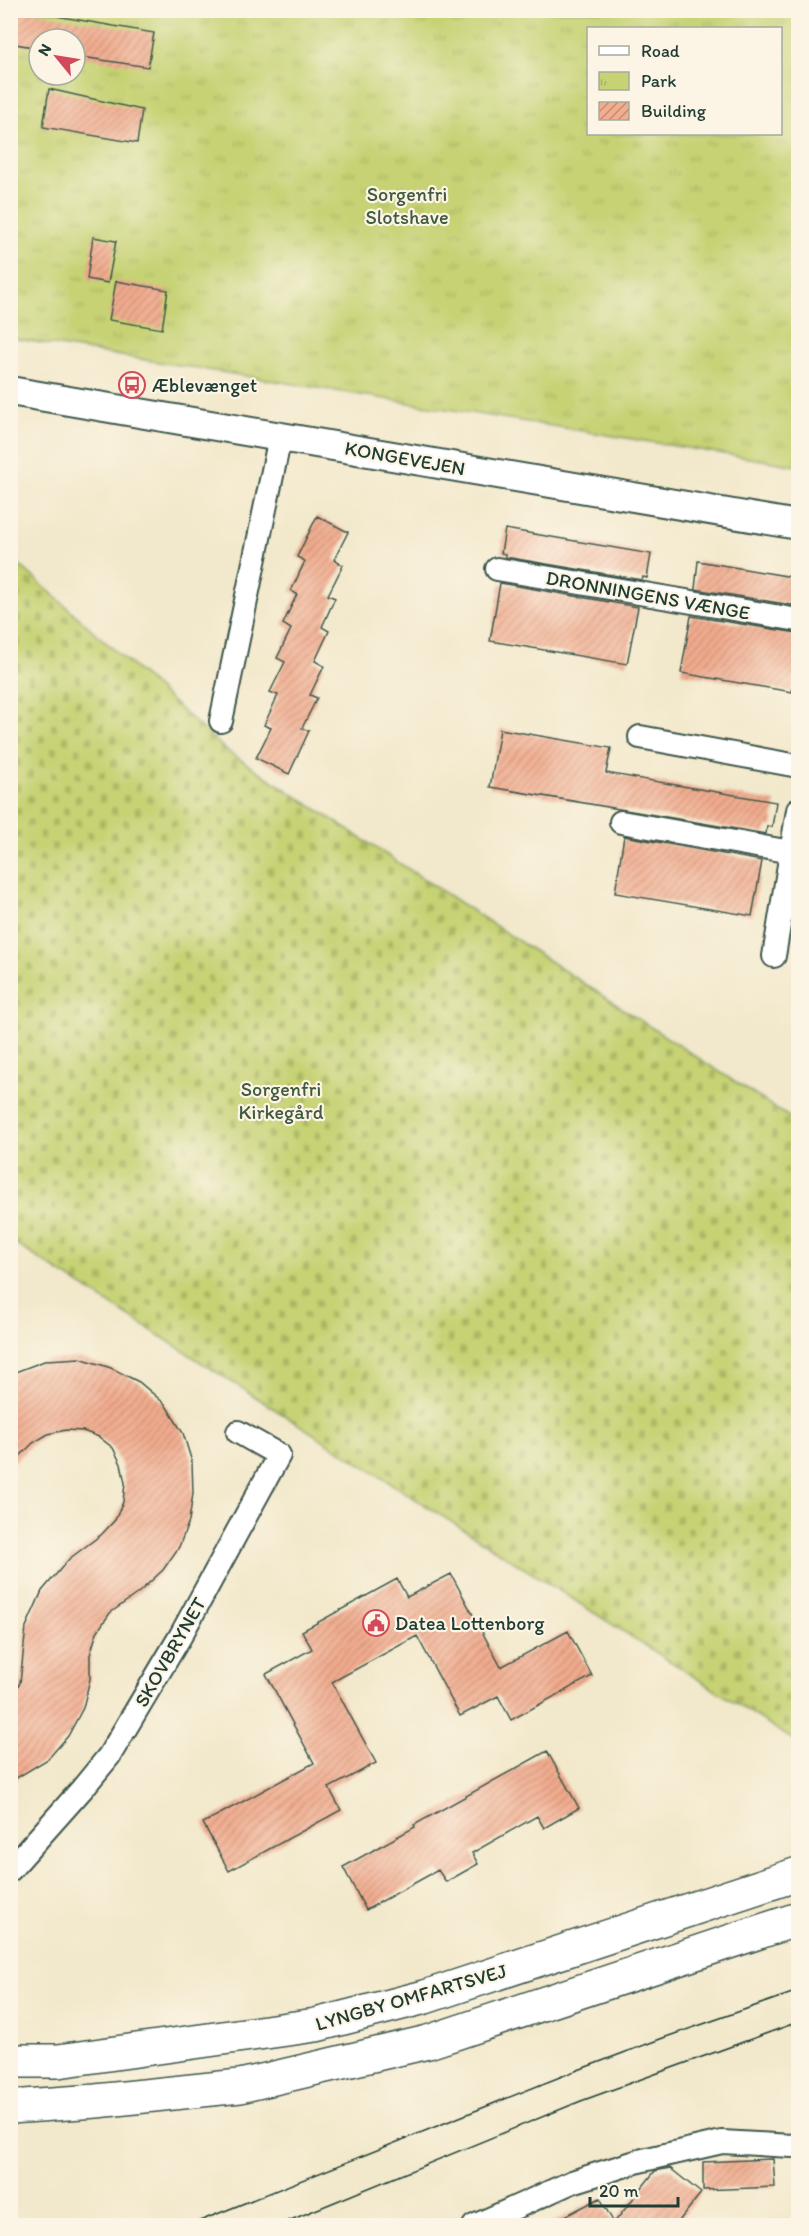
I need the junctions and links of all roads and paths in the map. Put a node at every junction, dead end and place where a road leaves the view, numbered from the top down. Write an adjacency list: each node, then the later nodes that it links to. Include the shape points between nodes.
1 (10, 392): 2 (street, KONGEVEJEN)
2 (280, 437): 3 (street, KONGEVEJEN); 6 (street)
3 (798, 525)
4 (497, 569): 5 (street, DRONNINGENS VÆNGE)
5 (798, 620)
6 (221, 721)
7 (640, 737): 8 (street)
8 (798, 766)
9 (798, 810): 11 (street)
10 (621, 822): 11 (street)
11 (791, 852): 12 (street)
12 (790, 911): 13 (street)
13 (774, 956)
14 (238, 1432): 15 (street, SKOVBRYNET, via 279,1455 181,1635 109,1756)
15 (10, 1870)
16 (798, 1874): 20 (highway, LYNGBY OMFARTSVEJ, via 425,1997 316,2025)
17 (798, 1919): 21 (highway, via 428,2042 240,2086)
18 (10, 2055): 20 (highway)
19 (10, 2061): 20 (highway, LYNGBY OMFARTSVEJ)
20 (58, 2061)
21 (10, 2107)
22 (798, 2144): 23 (street, via 722,2142 639,2161 572,2182)
23 (474, 2226)

